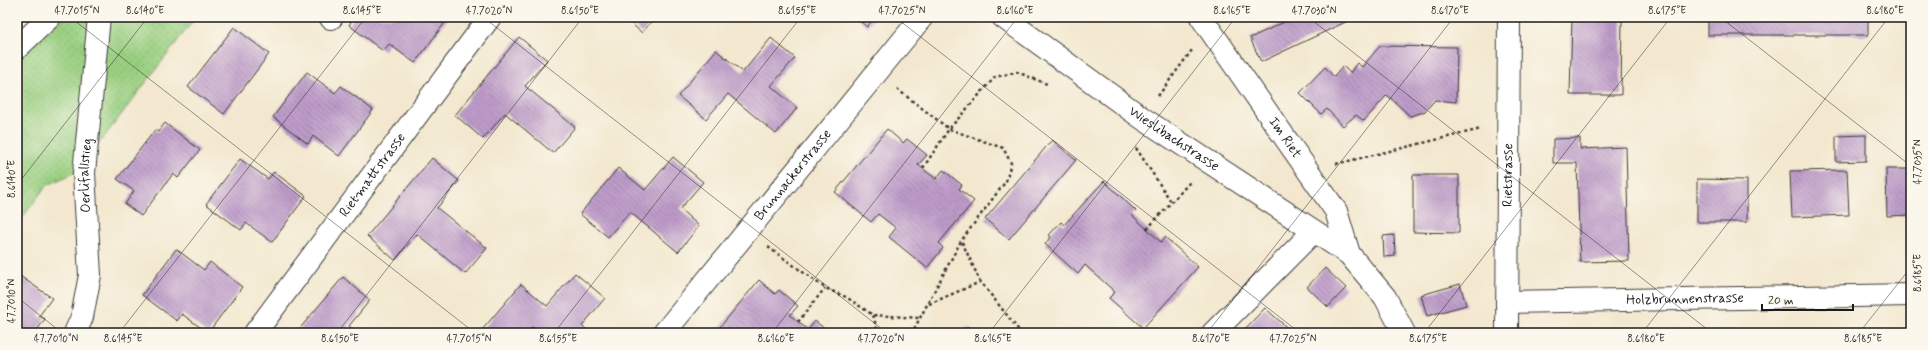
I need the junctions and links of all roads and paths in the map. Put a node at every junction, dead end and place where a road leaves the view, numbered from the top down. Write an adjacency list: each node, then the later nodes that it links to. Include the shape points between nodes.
1 (50, 17): 8 (street)
2 (99, 17): 32 (street, Oerlifallstieg, via 84,173 90,275 82,317)
3 (490, 17): 33 (street, Rietmattstrasse)
4 (922, 17): 9 (street, Brunnackerstrasse)
5 (1003, 17): 11 (street, Wieslibachstrasse)
6 (1509, 17): 12 (street, Rietstrasse)
7 (1205, 22): 11 (path); 17 (street, Im Riet)
8 (17, 48)
9 (876, 73): 13 (path); 19 (street, Brunnackerstrasse)
10 (1052, 86): 13 (path, via 1017,72 995,77)
11 (1142, 118): 15 (street, Wieslibachstrasse)
12 (1509, 122): 17 (path, via 1335,164); 27 (street, Rietstrasse)
13 (949, 129): 16 (path); 22 (path, via 1003,148 1011,163 1006,181)
14 (1131, 143): 18 (path, via 1137,148)
15 (1207, 161): 18 (path); 21 (street, Wieslibachstrasse)
16 (923, 168)
17 (1311, 174): 23 (street, Im Riet, via 1336,211)
18 (1172, 202): 20 (path)
19 (748, 230): 25 (path, via 768,248); 34 (street, Brunnackerstrasse)
20 (1148, 230)
21 (1313, 232): 23 (street, Wieslibachstrasse); 38 (street)
22 (962, 241): 24 (path); 28 (path)
23 (1349, 254): 39 (street, via 1385,297)
24 (980, 282): 28 (path); 37 (path)
25 (825, 288): 29 (path, via 846,297); 31 (path)
26 (1911, 295): 27 (street, Holzbrunnenstrasse)
27 (1507, 302): 40 (street, Rietstrasse)
28 (929, 304): 30 (path)
29 (874, 315): 30 (path); 35 (path)
30 (920, 318): 36 (path)
31 (798, 322)
32 (75, 333)
33 (255, 333)
34 (664, 333)
35 (878, 333)
36 (912, 333)
37 (1021, 333)
38 (1213, 333)
39 (1404, 333)
40 (1507, 333)

